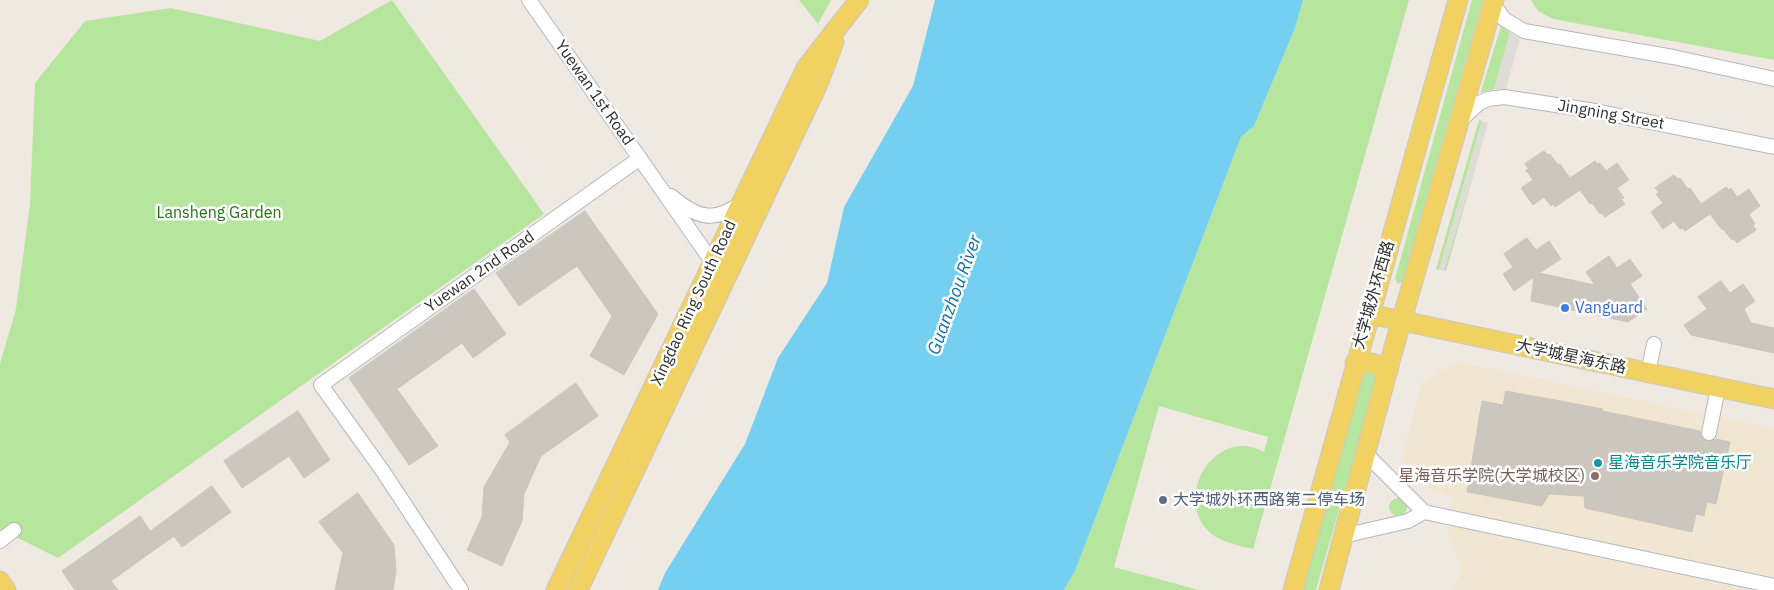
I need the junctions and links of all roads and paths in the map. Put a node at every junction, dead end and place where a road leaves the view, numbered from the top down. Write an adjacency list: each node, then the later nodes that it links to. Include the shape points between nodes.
1 (529, 0): 9 (street, Yuewan 1st Road)
2 (859, 0): 5 (main road, Xingdao Ring South Road)
3 (1458, 0): 13 (main road, 大学城外环西路)
4 (1493, 2): 6 (street, via 1504,19 1524,31); 7 (main road, 大学城外环西路)
5 (842, 22): 11 (main road, Xingdao Ring South Road, via 806,68); 32 (main road, Xingdao Ring South Road, via 814,93)
6 (1774, 78)
7 (1458, 125): 8 (street, Jingning Street, via 1479,103 1504,97 1595,111); 14 (main road, 大学城外环西路)
8 (1774, 147)
9 (640, 158): 10 (street, Yuewan 1st Road); 30 (street, Yuewan 2nd Road, via 321,385)
10 (659, 186): 11 (street, Yuewan 1st Road, via 703,216 722,214); 12 (street, Yuewan 1st Road)
11 (742, 202): 12 (main road, Xingdao Ring South Road)
12 (713, 263): 31 (main road, Xingdao Ring South Road)
13 (1369, 314): 14 (main road, 大学城星海东路); 16 (main road, 大学城外环西路)
14 (1402, 321): 17 (main road, 大学城外环西路); 18 (main road, 大学城星海东路)
15 (1654, 344): 18 (street)
16 (1355, 363): 17 (main road, via 1372,363); 33 (main road, 大学城外环西路)
17 (1388, 371): 22 (main road, 大学城外环西路)
18 (1648, 373): 19 (main road, 大学城星海东路)
19 (1718, 388): 20 (main road, 大学城星海东路); 21 (street)
20 (1774, 399)
21 (1709, 433)
22 (1366, 454): 23 (street); 25 (main road, 大学城外环西路)
23 (1424, 512): 25 (street, via 1408,521); 28 (street)
24 (14, 530): 26 (street)
25 (1343, 536): 34 (main road, 大学城外环西路)
26 (0, 540)
27 (0, 581): 29 (main road)
28 (1774, 586)
29 (6, 590)
30 (461, 590)
31 (556, 590)
32 (578, 590)
33 (1293, 590)
34 (1329, 590)

